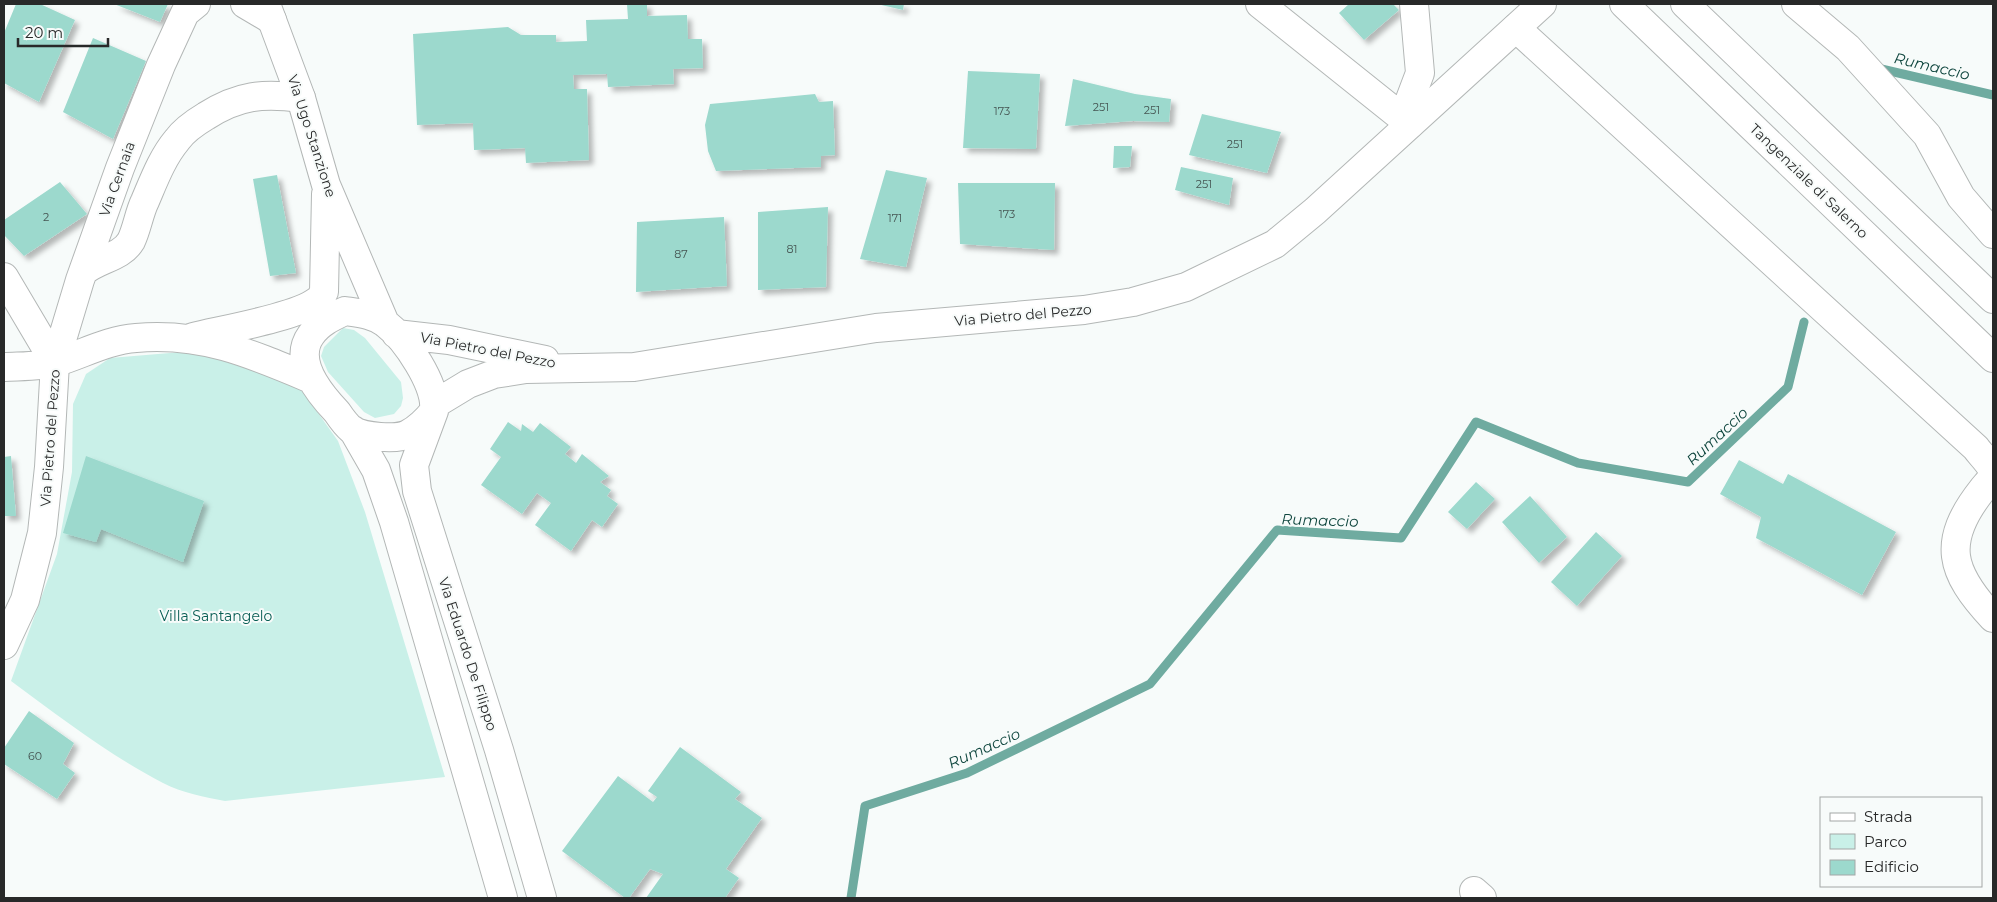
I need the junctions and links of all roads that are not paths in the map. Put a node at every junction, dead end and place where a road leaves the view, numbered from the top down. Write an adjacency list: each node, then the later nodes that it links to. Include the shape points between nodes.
1 (196, 4): 15 (main road, Via Cernaia, via 185,13 161,66)
2 (246, 4): 9 (main road)
3 (1260, 4): 12 (main road)
4 (1414, 4): 12 (main road, via 1420,73)
5 (1542, 4): 10 (main road, Via Pietro del Pezzo)
6 (1685, 4): 18 (main road)
7 (1796, 4): 14 (main road, via 1848,48 1927,135 1961,197)
8 (1630, 10): 21 (main road, Tangenziale di Salerno)
9 (269, 12): 11 (main road, Via Ugo Stanzione)
10 (1516, 28): 12 (main road, Via Pietro del Pezzo); 28 (main road, via 1976,448 1992,470 1992,479 1962,519 1955,543 1959,574)
11 (301, 98): 13 (main road, Via Ugo Stanzione); 15 (main road, via 262,95 237,99 196,122 177,139 162,162 131,241)
12 (1406, 121): 24 (main road, Via Pietro del Pezzo, via 1315,211 1275,244 1186,287 1133,302 1084,310 876,328 634,367)
13 (326, 185): 19 (main road, Via Ugo Stanzione); 20 (main road, Via Pietro del Pezzo, via 324,292 320,300 276,317)
14 (1993, 234)
15 (83, 272): 22 (main road, Via Cernaia)
16 (4, 277): 22 (main road)
17 (4, 296): 22 (main road)
18 (1993, 298)
19 (390, 328): 24 (main road, Via Pietro del Pezzo); 25 (main road, via 370,315 345,311 324,321 310,336 305,350); 26 (main road, via 422,370 432,390)
20 (189, 338): 22 (main road, Via Pietro del Pezzo, via 136,338 98,346); 25 (main road, Via Pietro del Pezzo, via 246,352)
21 (1993, 358)
22 (54, 363): 23 (main road); 29 (main road, Via Pietro del Pezzo, via 42,533 25,600)
23 (4, 367)
24 (581, 368): 26 (main road, Via Pietro del Pezzo, via 526,369 494,374 468,384)
25 (311, 380): 27 (main road)
26 (434, 408): 27 (main road, via 424,423 406,435 377,437); 31 (main road, Via Eduardo De Filippo, via 414,465 417,491)
27 (352, 430): 30 (main road, via 376,470 394,522)
28 (1993, 618)
29 (4, 645)
30 (503, 898)
31 (542, 898)

